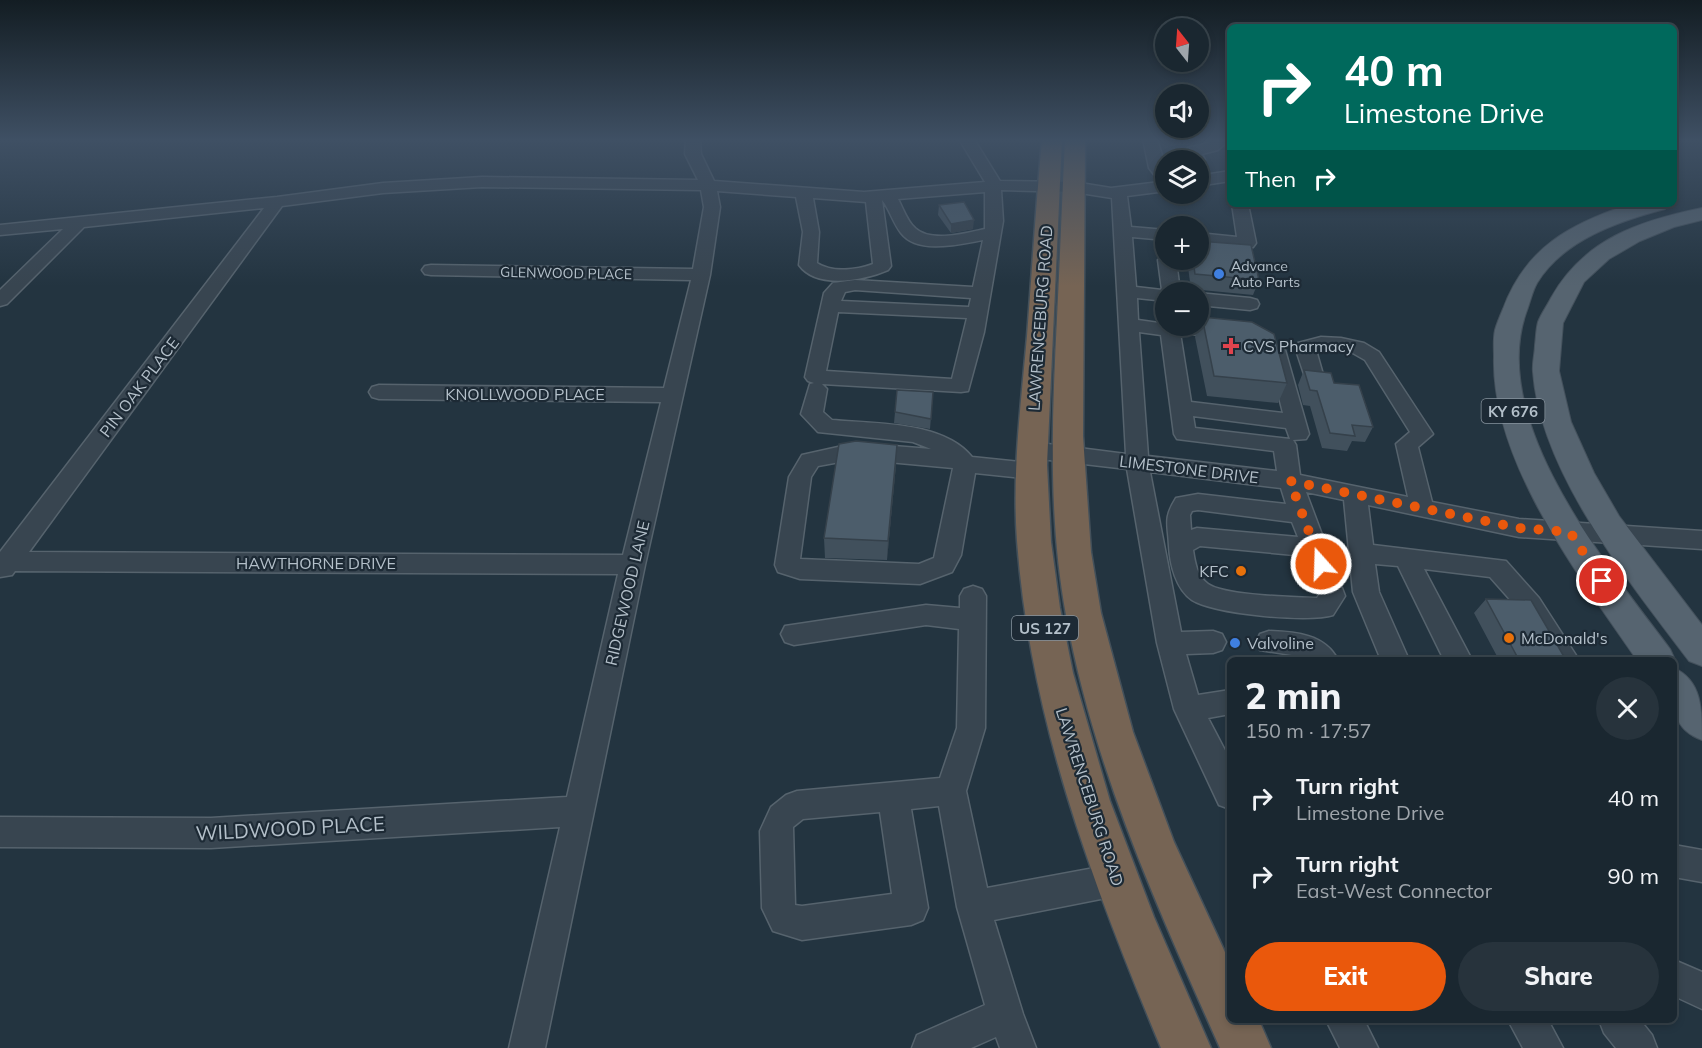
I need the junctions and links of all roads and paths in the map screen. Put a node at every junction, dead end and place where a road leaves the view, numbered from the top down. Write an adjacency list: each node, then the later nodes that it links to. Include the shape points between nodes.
1 (385, 188): 15 (street)
2 (708, 188): 26 (street, RIDGEWOOD LANE, via 712,207)
3 (731, 188): 10 (street)
4 (991, 188): 11 (street)
5 (1045, 188): 11 (street)
6 (1061, 188): 48 (highway, LAWRENCEBURG ROAD / US 127)
7 (1077, 188): 9 (street)
8 (1153, 188): 9 (street)
9 (1118, 193): 21 (street)
10 (804, 194): 13 (street); 13 (street, via 811,232 808,265 822,273 864,273 882,266)
11 (994, 194): 13 (street); 22 (street)
12 (1702, 195): 14 (main road)
13 (885, 199): 22 (street, via 910,233 919,238 939,240)
14 (1677, 199)
15 (277, 202): 19 (street); 63 (street, PIN OAK PLACE)
16 (1241, 207): 24 (street, via 1247,243)
17 (1648, 207): 55 (main road, KY 676, via 1598,224 1557,248 1528,279 1510,316 1505,361 1512,408 1535,470)
18 (1702, 214): 56 (main road, KY 676, via 1639,233 1598,256 1568,286 1551,321 1545,361 1552,405 1573,459)
19 (80, 222): 20 (street); 30 (street)
20 (0, 230)
21 (1123, 231): 23 (street); 27 (street)
22 (992, 233): 28 (street)
23 (1155, 234)
24 (1209, 239)
25 (431, 270): 26 (street, GLENWOOD PLACE)
26 (701, 275): 44 (street, RIDGEWOOD LANE)
27 (1127, 292): 29 (street); 35 (street)
28 (982, 293): 33 (street, via 855,285 839,287 833,293); 34 (street)
29 (1155, 295)
30 (0, 300)
31 (1209, 300): 32 (street)
32 (1250, 304)
33 (831, 306): 34 (street); 34 (street, via 815,377 961,386)
34 (976, 323)
35 (1129, 325): 36 (street); 49 (street)
36 (1155, 328)
37 (1209, 330): 38 (street)
38 (1250, 334)
39 (1171, 336): 45 (street)
40 (1268, 344): 46 (street, via 1277,349)
41 (1314, 378): 53 (street, via 1305,348 1341,344 1372,356 1422,434 1407,444 1409,467)
42 (817, 389): 50 (street, via 812,414 826,427 916,435 954,450)
43 (379, 392): 44 (street, KNOLLWOOD PLACE)
44 (672, 395): 64 (street, RIDGEWOOD LANE)
45 (1181, 408): 46 (street); 47 (street, via 1185,435)
46 (1296, 422): 47 (street, via 1298,434)
47 (1285, 445): 51 (street)
48 (1043, 458): 49 (street, LIMESTONE DRIVE); 50 (street, LIMESTONE DRIVE); 85 (highway, LAWRENCEBURG ROAD / US 127, via 1037,575 1049,651 1070,742); 89 (highway, LAWRENCEBURG ROAD / US 127, via 1071,521 1084,619 1102,696 1148,830)
49 (1136, 462): 51 (street, LIMESTONE DRIVE); 61 (street)
50 (965, 464): 50 (street, LIMESTONE DRIVE, via 946,458 856,451 810,460 800,477 787,565 800,569 920,574 944,565)
51 (1290, 481): 52 (street, LIMESTONE DRIVE); 54 (street)
52 (1355, 495): 53 (street, LIMESTONE DRIVE); 60 (street)
53 (1422, 509): 55 (street, LIMESTONE DRIVE, via 1519,528)
54 (1303, 515): 58 (street); 59 (street, via 1198,502 1184,504 1178,515)
55 (1570, 532): 56 (street, LIMESTONE DRIVE); 74 (main road, KY 676)
56 (1617, 534): 57 (street, LIMESTONE DRIVE); 69 (main road, KY 676)
57 (1702, 540)
58 (1315, 548): 59 (street, via 1197,537); 59 (street, via 1332,596 1324,608 1294,609 1202,594 1189,581)
59 (1181, 552): 61 (street)
60 (1362, 553): 62 (street); 71 (street, via 1366,592)
61 (1154, 556): 68 (street)
62 (1406, 558): 72 (street); 73 (street, via 1497,568 1530,605)
63 (3, 565): 64 (street, HAWTHORNE DRIVE)
64 (633, 565): 83 (street, RIDGEWOOD LANE)
65 (794, 634): 81 (street, via 973,608 971,728)
66 (1214, 642): 68 (street)
67 (1269, 642): 70 (street, via 1302,644)
68 (1170, 643): 77 (street)
69 (1702, 651)
70 (1320, 657)
71 (1394, 657)
72 (1456, 657)
73 (1563, 657)
74 (1655, 657)
75 (1677, 688): 78 (main road)
76 (1227, 702): 77 (street)
77 (1188, 709): 79 (street)
78 (1702, 723)
79 (1223, 759): 80 (street)
80 (1227, 780)
81 (951, 790): 82 (street); 86 (street)
82 (893, 796): 82 (street, via 797,805 782,817 776,831 779,908 785,919 802,923 911,908)
83 (579, 811): 84 (street, WILDWOOD PLACE, via 211,833); 95 (street, RIDGEWOOD LANE)
84 (0, 832)
85 (1116, 880): 86 (street); 98 (highway, LAWRENCEBURG ROAD / US 127)
86 (974, 907): 90 (street)
87 (1677, 978): 88 (street)
88 (1702, 991)
89 (1227, 1009)
90 (1005, 1014): 96 (street); 97 (street)
91 (1234, 1023): 99 (highway)
92 (1346, 1023): 100 (street)
93 (1528, 1023): 101 (street)
94 (1619, 1023): 102 (street)
95 (527, 1048)
96 (930, 1048)
97 (1018, 1048)
98 (1186, 1048)
99 (1246, 1048)
100 (1360, 1048)
101 (1545, 1048)
102 (1639, 1048)

